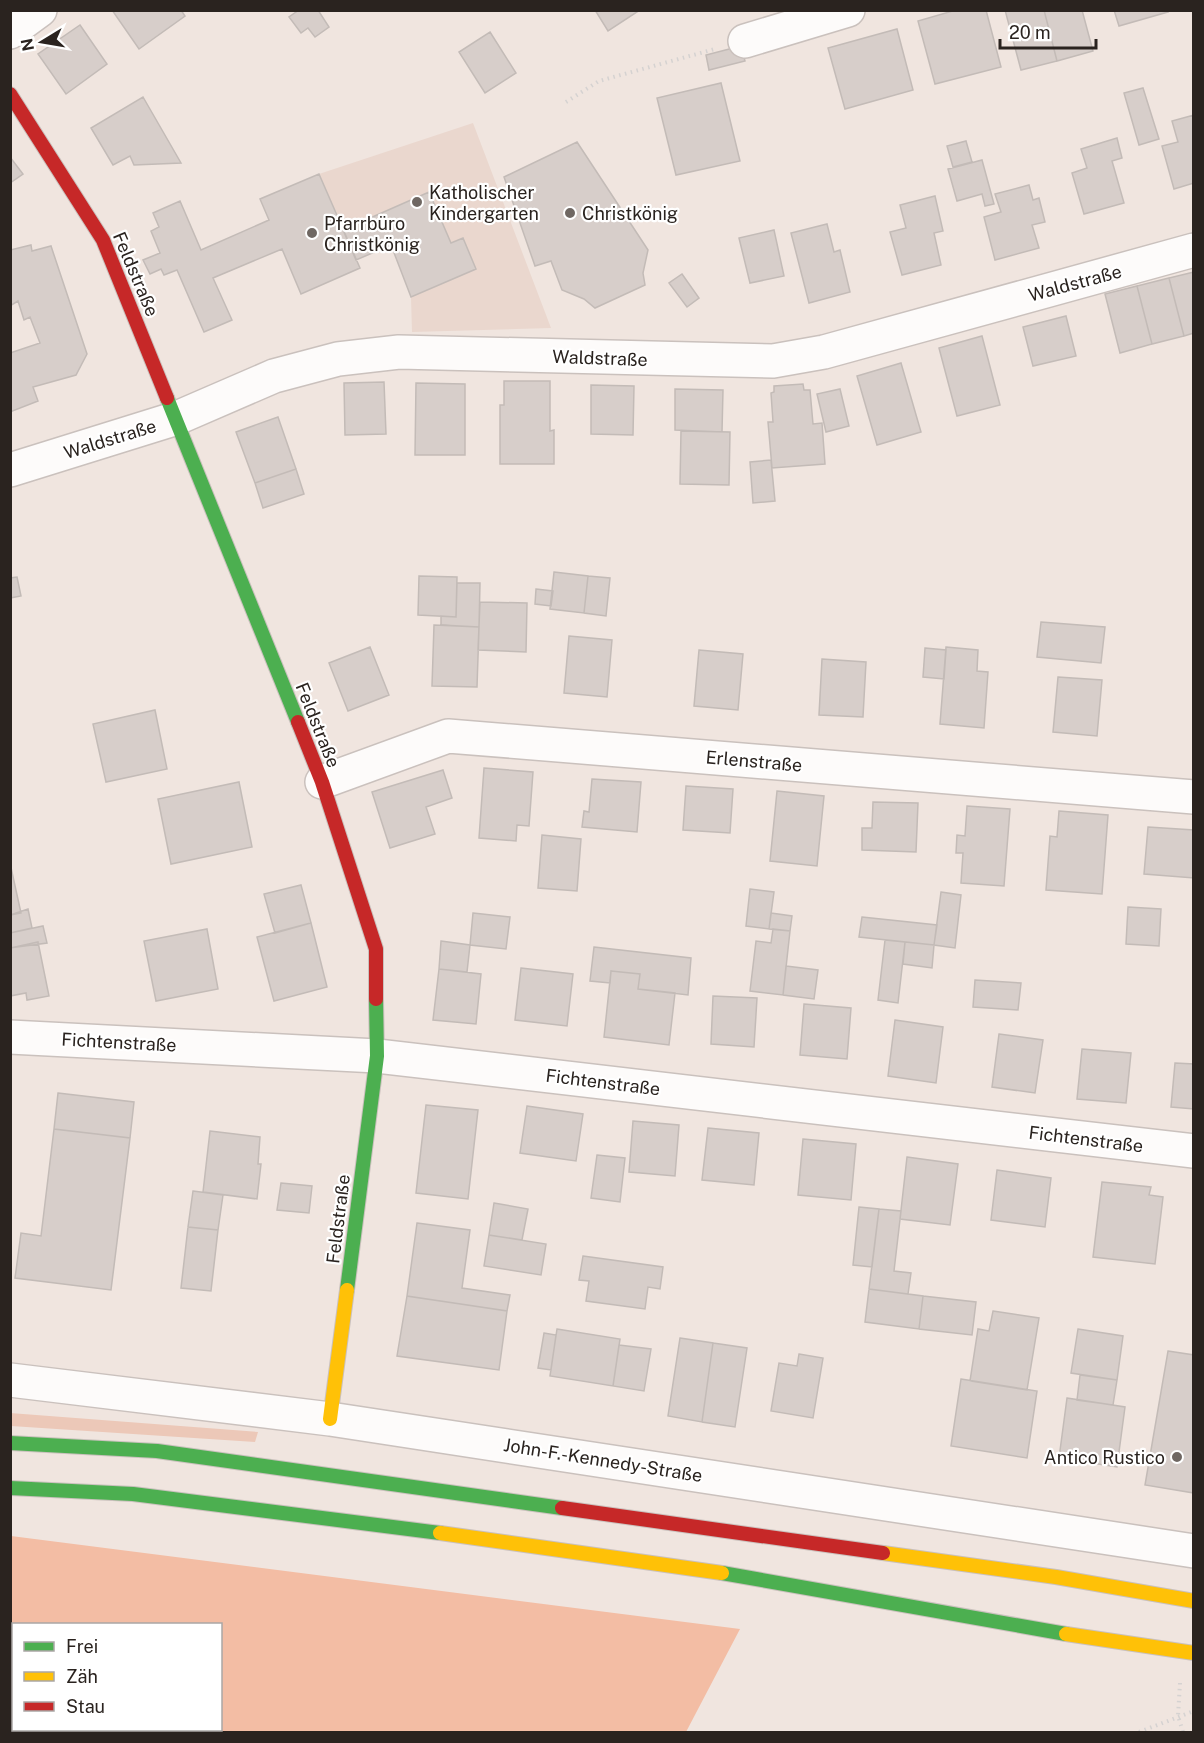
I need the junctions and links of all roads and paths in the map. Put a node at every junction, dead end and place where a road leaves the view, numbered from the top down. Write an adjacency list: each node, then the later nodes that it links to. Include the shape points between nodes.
1 (40, 10): 3 (street)
2 (848, 10): 4 (street)
3 (10, 32)
4 (745, 41): 6 (path, via 599,81)
5 (10, 94): 8 (main road, Feldstraße, via 104,240)
6 (566, 102)
7 (1194, 250): 8 (street, Waldstraße, via 824,352 773,362 399,352 338,359 274,376)
8 (177, 418): 9 (street, Waldstraße); 10 (main road, Feldstraße)
9 (10, 470)
10 (322, 782): 11 (street, Erlenstraße, via 448,736); 13 (main road, Feldstraße, via 376,949)
11 (1194, 797)
12 (10, 1037): 13 (street, Fichtenstraße)
13 (377, 1056): 14 (street, Fichtenstraße); 16 (main road, Feldstraße)
14 (1194, 1152)
15 (10, 1380): 16 (street, John-F.-Kennedy-Straße)
16 (330, 1419): 19 (street, John-F.-Kennedy-Straße)
17 (10, 1443): 20 (main road, via 157,1451 1032,1574)
18 (10, 1488): 21 (main road, via 133,1494 509,1542 724,1573 1023,1628)
19 (1194, 1551)
20 (1194, 1601)
21 (1194, 1653)
22 (1194, 1711): 23 (path)
23 (1178, 1716): 24 (path); 25 (path)
24 (1139, 1732)
25 (1183, 1732)

